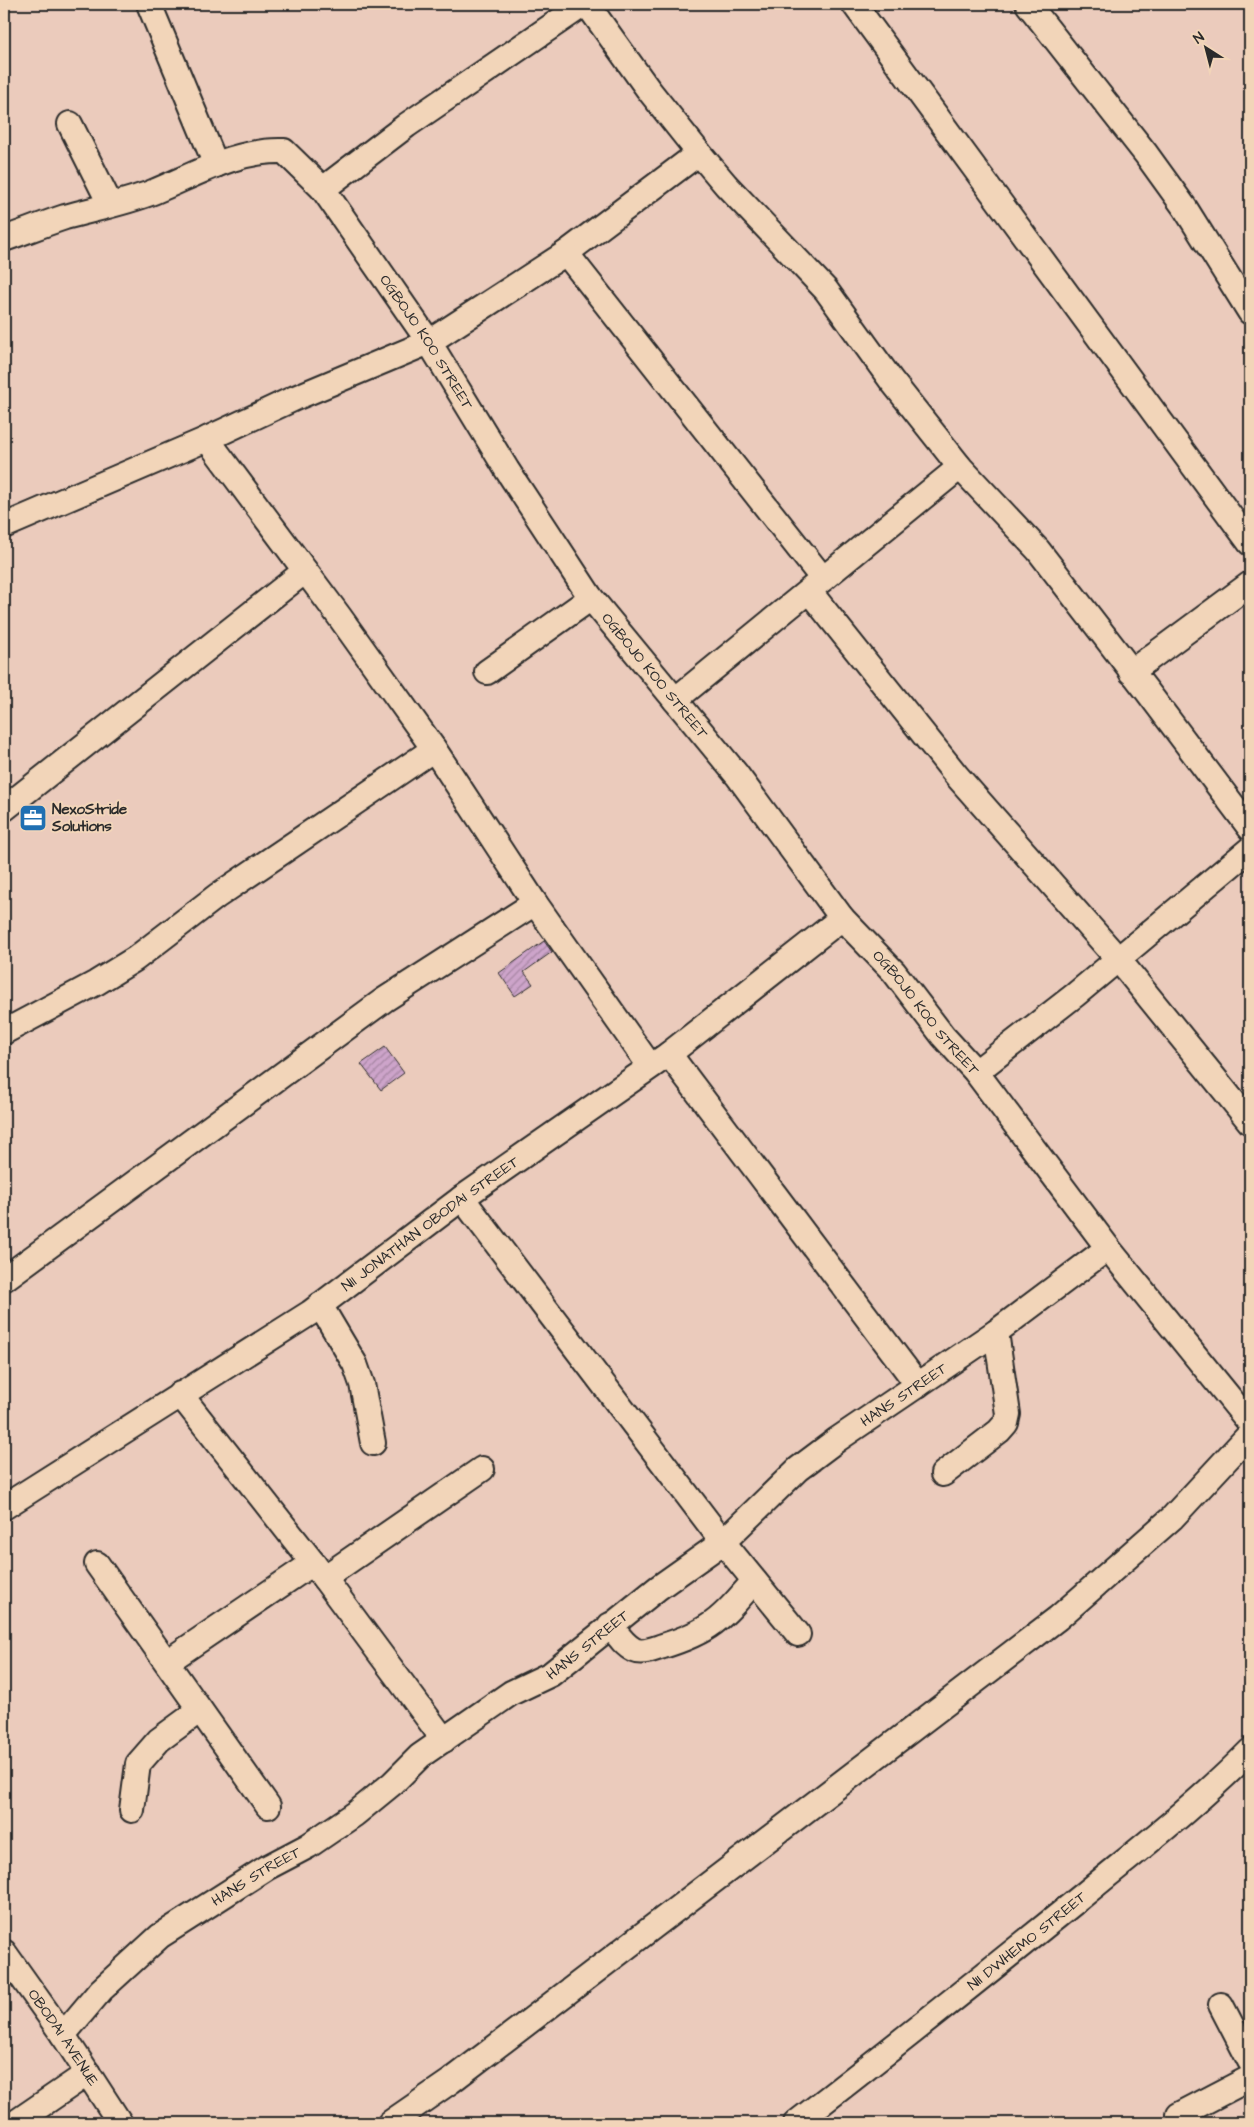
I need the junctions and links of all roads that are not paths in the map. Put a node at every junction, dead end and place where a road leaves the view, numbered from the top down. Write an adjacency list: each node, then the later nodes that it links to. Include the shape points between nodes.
1 (149, 4): 7 (street)
2 (586, 4): 6 (street); 8 (street, via 407,125)
3 (854, 4): 17 (street)
4 (1028, 4): 12 (street, via 1185,208)
5 (70, 124): 9 (street)
6 (699, 153): 11 (street); 15 (street, via 826,290 890,380)
7 (216, 165): 8 (street, OGBOJO KOO STREET, via 266,150 284,152); 9 (street, OGBOJO KOO STREET, via 153,192)
8 (322, 189): 13 (street, OGBOJO KOO STREET)
9 (110, 204): 10 (street, OGBOJO KOO STREET)
10 (4, 240)
11 (566, 253): 13 (street); 20 (street)
12 (1250, 312)
13 (429, 342): 14 (street, via 294,398); 21 (street, OGBOJO KOO STREET, via 507,470)
14 (207, 439): 16 (street); 18 (street)
15 (960, 467): 20 (street); 23 (street, via 1038,550)
16 (4, 526)
17 (1250, 543)
18 (305, 571): 25 (street); 26 (street)
19 (1250, 584): 23 (street)
20 (816, 585): 24 (street); 31 (street, via 957,776)
21 (592, 598): 22 (street); 24 (street, OGBOJO KOO STREET)
22 (487, 672)
23 (1131, 672): 27 (street)
24 (675, 700): 30 (street, OGBOJO KOO STREET, via 743,784)
25 (434, 749): 29 (street); 32 (street, via 217,896 135,959 74,996)
26 (4, 809)
27 (1250, 828)
28 (1250, 849): 31 (street, OGBOJO KOO STREET)
29 (535, 904): 33 (street); 38 (street, via 384,1000)
30 (842, 918): 33 (street, NII JONATHAN OBODAI STREET); 34 (street, OGBOJO KOO STREET, via 894,972 943,1036)
31 (1118, 959): 34 (street, OGBOJO KOO STREET); 35 (street)
32 (4, 1032)
33 (659, 1060): 36 (street, NII JONATHAN OBODAI STREET); 41 (street)
34 (976, 1072): 37 (street)
35 (1250, 1122)
36 (462, 1198): 39 (street, NII JONATHAN OBODAI STREET); 49 (street)
37 (1108, 1248): 40 (street, HANS STREET); 43 (street)
38 (4, 1279)
39 (320, 1305): 42 (street, NII JONATHAN OBODAI STREET); 45 (street, via 355,1364)
40 (996, 1332): 41 (street, HANS STREET); 47 (street, via 1008,1414 1006,1423)
41 (918, 1386): 49 (street, HANS STREET, via 798,1469)
42 (180, 1394): 48 (street, NII JONATHAN OBODAI STREET); 51 (street)
43 (1250, 1424)
44 (1250, 1434): 70 (street, via 1172,1518 1058,1618 450,2082)
45 (374, 1443)
46 (482, 1469): 51 (street)
47 (943, 1474)
48 (4, 1507)
49 (722, 1542): 52 (street); 53 (street, HANS STREET)
50 (98, 1564): 55 (street)
51 (318, 1570): 55 (street); 57 (street)
52 (754, 1581): 53 (street, via 708,1629 644,1652 626,1644); 54 (street)
53 (610, 1625): 57 (street, HANS STREET, via 551,1674 511,1693)
54 (798, 1634)
55 (168, 1662): 56 (street)
56 (200, 1710): 59 (street); 60 (street, via 159,1740 138,1764)
57 (444, 1740): 63 (street, HANS STREET, via 420,1756 394,1783 308,1846 221,1895 160,1936 100,1990)
58 (1250, 1751): 71 (street, NII DWHEMO STREET, via 1225,1777 918,2030)
59 (268, 1806)
60 (132, 1810)
61 (4, 1952): 63 (street, OBODAI AVENUE)
62 (1222, 2005): 64 (street)
63 (63, 2034): 65 (street, OBODAI AVENUE)
64 (1250, 2061)
65 (88, 2073): 68 (street); 69 (street, OBODAI AVENUE)
66 (1250, 2078): 67 (street)
67 (1179, 2115)
68 (15, 2123)
69 (120, 2123)
70 (390, 2123)
71 (796, 2123)

